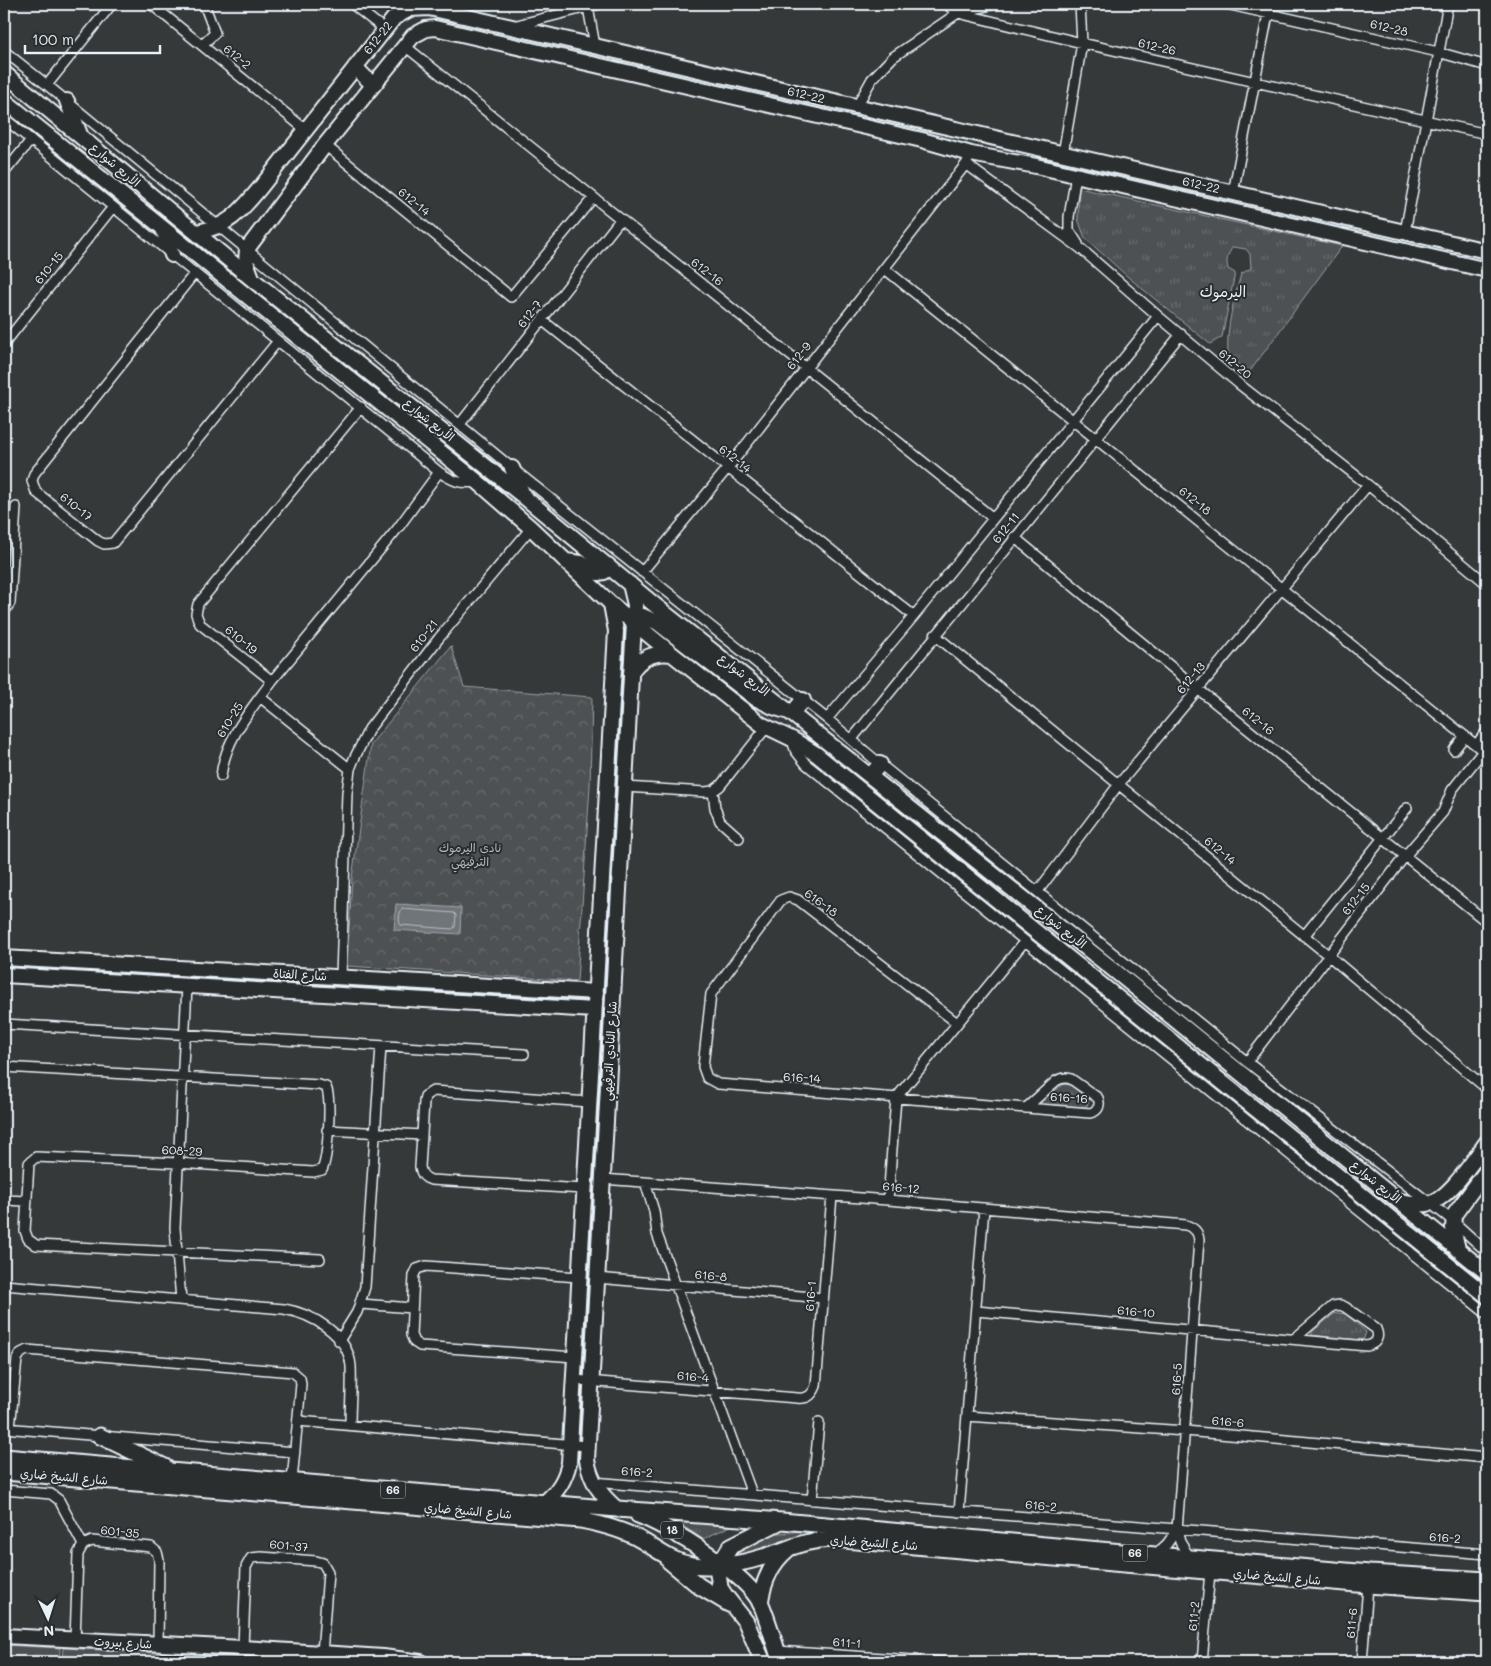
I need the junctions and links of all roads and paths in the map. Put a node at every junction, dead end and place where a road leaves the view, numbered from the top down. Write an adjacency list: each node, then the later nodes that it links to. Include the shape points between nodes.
1 (112, 4): 29 (street)
2 (152, 4): 20 (street, 612-2)
3 (204, 4): 20 (street, via 215,33)
4 (352, 4): 18 (street)
5 (406, 4): 16 (street)
6 (600, 4): 12 (street)
7 (946, 4): 15 (street)
8 (995, 4): 15 (street)
9 (1080, 4): 19 (street)
10 (1226, 4): 14 (street, 612-28)
11 (1448, 4): 24 (street)
12 (588, 7): 17 (street); 22 (street)
13 (445, 8): 16 (street, 612-22, via 410,9); 17 (street, 612-22)
14 (1269, 8): 24 (street, 612-28); 28 (street)
15 (958, 13): 19 (street, 612-26); 33 (street, via 893,57 872,79)
16 (394, 18): 18 (street, 612-22)
17 (510, 27): 22 (street, 612-22)
18 (385, 30): 26 (street, 612-22)
19 (1082, 43): 28 (street, 612-26); 43 (street)
20 (202, 45): 37 (street, 612-2)
21 (405, 46): 30 (street, 612-22); 41 (street, 612-22, via 417,33 440,29); 51 (street, 612-16)
22 (595, 46): 33 (street, 612-22)
23 (4, 51): 29 (street)
24 (1438, 52): 25 (street, 612-28); 35 (street)
25 (1487, 66)
26 (355, 67): 30 (street); 37 (street, 612-22)
27 (4, 73): 39 (street, الأربع شوارع)
28 (1255, 82): 35 (street, 612-26); 50 (street)
29 (47, 85): 32 (street)
30 (374, 85): 42 (street, 612-22)
31 (4, 100): 48 (street, الأربع شوارع)
32 (67, 101): 39 (street); 56 (street)
33 (857, 106): 36 (street, 612-22)
34 (4, 118): 40 (street)
35 (1426, 120): 38 (street, 612-26); 60 (street)
36 (926, 122): 41 (street); 43 (street, 612-22)
37 (306, 130): 56 (street, 612-22, via 240,212)
38 (1487, 134)
39 (82, 137): 45 (street, الأربع شوارع)
40 (30, 140): 46 (street); 53 (street)
41 (922, 140): 44 (street, 612-22)
42 (325, 145): 62 (street, 612-22); 69 (street, 612-14)
43 (1063, 154): 50 (street, 612-22)
44 (969, 159): 47 (street, 612-22); 61 (street, 612-20, via 1016,202); 65 (street, 612-9)
45 (121, 170): 48 (street, via 118,180); 49 (street, الأربع شوارع)
46 (4, 174)
47 (1076, 175): 58 (street, 612-22); 61 (street, via 1069,230)
48 (108, 184): 52 (street, الأربع شوارع)
49 (142, 188): 52 (street, via 131,190); 59 (street, الأربع شوارع)
50 (1233, 192): 54 (street, 612-22)
51 (593, 198): 55 (street, 612-16); 69 (street, 612-7)
52 (127, 200): 57 (street, الأربع شوارع)
53 (113, 207): 64 (street); 74 (street, 610-15)
54 (1322, 213): 58 (street); 60 (street, 612-22)
55 (620, 220): 71 (street, 612-7); 75 (street, 612-16)
56 (218, 227): 59 (street); 62 (street)
57 (163, 229): 64 (street); 83 (street, الأربع شوارع)
58 (1318, 231): 66 (street, 612-22)
59 (196, 232): 68 (street, الأربع شوارع)
60 (1404, 232): 63 (street, 612-22)
61 (1080, 248): 70 (street, 612-20)
62 (247, 249): 68 (street, via 246,262); 78 (street)
63 (1487, 251)
64 (172, 255): 67 (street)
65 (885, 269): 75 (street, 612-9); 77 (street, 612-18)
66 (1487, 270)
67 (194, 274): 73 (street); 73 (street, 610-17, via 34,474 32,481 36,492 98,541 113,543)
68 (252, 279): 85 (street, الأربع شوارع)
69 (511, 297)
70 (1158, 316): 72 (street, 612-20); 77 (street, 612-11)
71 (542, 320): 78 (street, 612-7); 81 (street, 612-14)
72 (1181, 334): 79 (street, 612-11); 84 (street, 612-20)
73 (278, 342): 76 (street)
74 (4, 344)
75 (806, 367): 81 (street, 612-9); 87 (street, 612-16)
76 (361, 407): 82 (street); 104 (street, 610-19, via 196,609 200,624)
77 (1073, 419): 79 (street, 612-18); 87 (street, 612-11)
78 (460, 424): 80 (street)
79 (1096, 438): 89 (street, 612-11); 95 (street, 612-18)
80 (512, 468): 85 (street); 92 (street)
81 (727, 469): 92 (street, 612-9); 97 (street, 612-14)
82 (439, 472): 83 (street, via 461,483); 104 (street, via 398,528)
83 (478, 482): 88 (street, الأربع شوارع)
84 (1368, 485): 94 (street, 612-20); 95 (street, 612-13)
85 (523, 496): 91 (street, الأربع شوارع)
86 (16, 508): 96 (street, via 10,604)
87 (994, 518): 97 (street, 612-11)
88 (532, 528): 90 (street, الأربع شوارع); 118 (street, 610-21, via 439,638 369,729)
89 (1014, 537): 101 (street, 612-11); 105 (street, 612-16)
90 (566, 561): 91 (street, via 581,562 598,573 604,572); 98 (street, الأربع شوارع)
91 (608, 565): 93 (street, الأربع شوارع)
92 (642, 572): 107 (street)
93 (630, 584): 98 (street, شارع النادي الترفيهي, via 635,605); 108 (street, الأربع شوارع)
94 (1487, 584)
95 (1282, 588): 105 (street, 612-13); 112 (street, 612-18)
96 (4, 612)
97 (914, 616): 109 (street, 612-11)
98 (627, 618): 99 (street, via 643,616); 100 (street, الأربع شوارع); 103 (street, شارع النادي الترفيهي); 140 (street, شارع النادي الترفيهي, via 616,631)
99 (658, 623): 100 (street, via 651,627); 108 (street, via 755,698)
100 (649, 635): 102 (street, الأربع شوارع)
101 (936, 635): 114 (street, 612-11); 121 (street, 612-14)
102 (672, 654): 103 (street, via 658,653 645,658); 110 (street, الأربع شوارع)
103 (631, 673): 122 (street, شارع النادي الترفيهي)
104 (272, 681): 106 (street, 610-25)
105 (1198, 689): 121 (street, 612-13); 126 (street, 612-16)
106 (260, 697): 118 (street); 119 (street, 610-25, via 229,744)
107 (803, 700): 108 (street); 109 (street)
108 (792, 713): 120 (street, الأربع شوارع)
109 (827, 719): 114 (street)
110 (766, 728): 113 (street, الأربع شوارع); 123 (street)
111 (1487, 732): 116 (street, 612-15)
112 (1465, 736): 115 (street); 116 (street, 612-18)
113 (792, 739): 131 (street, via 806,764); 137 (street, الأربع شوارع, via 816,754)
114 (852, 739): 117 (street)
115 (1454, 750)
116 (1482, 750): 127 (street, 612-15, via 1452,790 1443,812)
117 (880, 764): 120 (street); 128 (street)
118 (350, 769): 136 (street, 610-21)
119 (221, 776)
120 (871, 776): 134 (street, الأربع شوارع)
121 (1119, 784): 128 (street, 612-13); 130 (street, 612-14)
122 (625, 787): 123 (street); 162 (street, شارع النادي الترفيهي)
123 (713, 791): 125 (street, via 720,821)
124 (1407, 808): 126 (street, 612-15)
125 (739, 838)
126 (1383, 839): 127 (street, 612-16); 130 (street, 612-15)
127 (1405, 856): 129 (street, 612-16); 132 (street, 612-15)
128 (1038, 891): 148 (street)
129 (1487, 922)
130 (1304, 936): 132 (street, 612-14)
131 (1025, 941): 143 (street); 191 (street)
132 (1328, 955): 148 (street, 612-15); 152 (street, 612-14)
133 (4, 958): 136 (street, شارع الفتاة)
134 (1110, 967): 137 (street); 169 (street, الأربع شوارع)
135 (4, 975): 139 (street, شارع الفتاة)
136 (341, 977): 138 (street, شارع الفتاة)
137 (1098, 982): 185 (street, الأربع شوارع)
138 (426, 983): 140 (street, شارع الفتاة); 141 (street, via 429,992)
139 (187, 986): 141 (street, شارع الفتاة); 145 (street)
140 (590, 992): 142 (street, شارع النادي الترفيهي)
141 (424, 1000): 142 (street, شارع الفتاة)
142 (589, 1010): 154 (street, شارع النادي الترفيهي)
143 (957, 1023): 151 (street, 616-18, via 798,900 789,897 781,900 711,994 703,1067); 153 (street)
144 (4, 1024): 145 (street)
145 (185, 1035): 146 (street); 150 (street)
146 (381, 1046): 147 (street); 157 (street)
147 (524, 1054)
148 (1247, 1062): 170 (street)
149 (4, 1067): 150 (street)
150 (182, 1077): 156 (street, via 326,1087 329,1093); 160 (street)
151 (707, 1078): 153 (street, 616-14, via 718,1084)
152 (1487, 1089)
153 (896, 1098): 155 (street, 616-16); 167 (street)
154 (589, 1102): 158 (street, via 433,1091 424,1099); 164 (street, شارع النادي الترفيهي)
155 (1026, 1108): 155 (street, 616-16, via 1056,1081 1066,1077 1098,1098 1100,1103 1099,1108 1090,1113)
156 (327, 1130): 157 (street); 160 (street, 608-29, via 326,1162 322,1170 313,1172)
157 (375, 1133): 158 (street); 188 (street, via 365,1287)
158 (422, 1135): 164 (street, via 420,1170 428,1179)
159 (1487, 1142): 170 (street, via 1444,1196)
160 (178, 1163): 168 (street, 608-29, via 40,1156 29,1163); 178 (street)
161 (1487, 1170): 172 (street)
162 (602, 1179): 163 (street, 616-12); 174 (street, شارع النادي الترفيهي)
163 (645, 1182): 165 (street, 616-12); 184 (street, via 657,1234)
164 (584, 1189): 173 (street, شارع النادي الترفيهي)
165 (832, 1196): 167 (street, 616-12); 186 (street, 616-1)
166 (4, 1200): 168 (street)
167 (888, 1200): 171 (street, 616-12)
168 (27, 1201): 178 (street, via 25,1231 28,1239 36,1245)
169 (1399, 1201): 170 (street); 176 (street, الأربع شوارع)
170 (1429, 1203): 172 (street)
171 (984, 1208): 175 (street, 616-12, via 1186,1225); 190 (street)
172 (1452, 1221): 176 (street); 177 (street)
173 (582, 1225): 174 (street); 181 (street, شارع النادي الترفيهي)
174 (600, 1228): 182 (street, شارع النادي الترفيهي)
175 (1196, 1230): 192 (street, 616-5, via 1199,1240)
176 (1458, 1249): 180 (street, الأربع شوارع)
177 (1487, 1252)
178 (176, 1253): 179 (street); 187 (street)
179 (320, 1259)
180 (1487, 1272)
181 (579, 1277): 189 (street, via 422,1266 414,1274); 195 (street, شارع النادي الترفيهي)
182 (597, 1278): 184 (street, 616-8); 197 (street, شارع النادي الترفيهي)
183 (4, 1285): 187 (street)
184 (676, 1286): 186 (street, 616-8); 198 (street)
185 (1487, 1296)
186 (823, 1298): 199 (street, 616-1, via 816,1386)
187 (181, 1300): 194 (street, via 295,1311 324,1325)
188 (361, 1304): 189 (street); 194 (street)
189 (412, 1308): 195 (street, via 411,1335 420,1346)
190 (976, 1311): 192 (street, 616-10); 200 (street)
191 (1487, 1314)
192 (1193, 1330): 193 (street, 616-10); 205 (street, 616-5)
193 (1294, 1339): 193 (street, 616-10, via 1333,1306 1340,1305 1376,1329 1378,1335 1377,1340 1367,1346)
194 (339, 1341): 203 (street, via 351,1366)
195 (575, 1357): 196 (street, شارع النادي الترفيهي)
196 (574, 1380): 197 (street, 616-4); 207 (street, شارع النادي الترفيهي)
197 (591, 1381): 198 (street, 616-4); 208 (street, شارع النادي الترفيهي)
198 (715, 1392): 199 (street, 616-4, via 804,1399); 217 (street)
199 (809, 1396)
200 (967, 1416): 205 (street, 616-6); 221 (street)
201 (298, 1421): 203 (street); 204 (street, via 301,1381 293,1372 30,1350 21,1353 17,1359); 209 (street)
202 (819, 1422): 218 (street)
203 (350, 1425): 207 (street)
204 (7, 1428): 206 (street)
205 (1185, 1431): 211 (street, 616-6); 223 (street, 616-5)
206 (100, 1436): 209 (street); 212 (main road)
207 (570, 1444): 208 (street); 219 (street, شارع النادي الترفيهي, via 567,1474)
208 (587, 1446): 215 (street, شارع النادي الترفيهي, via 586,1460)
209 (295, 1452): 214 (street)
210 (4, 1457): 212 (main road, شارع الشيخ ضاري / 66)
211 (1487, 1458)
212 (170, 1471): 214 (main road, شارع الشيخ ضاري / 66)
213 (4, 1472): 228 (main road, شارع الشيخ ضاري / 66, via 580,1520 627,1534)
214 (292, 1481): 219 (main road, شارع الشيخ ضاري / 66)
215 (593, 1482): 217 (street, 616-2); 220 (street, شارع النادي الترفيهي, via 604,1498)
216 (4, 1490): 224 (street, via 51,1494 59,1500)
217 (752, 1494): 218 (street, 616-2)
218 (812, 1500): 221 (street, 616-2)
219 (544, 1502): 220 (main road, شارع الشيخ ضاري / 66)
220 (617, 1508): 222 (main road, شارع الشيخ ضاري / 66); 230 (main road, 18, via 672,1530)
221 (959, 1512): 223 (street, 616-2)
222 (782, 1521): 227 (main road, شارع الشيخ ضاري / 66); 230 (main road, via 736,1543)
223 (1177, 1530): 226 (street, 616-2); 227 (street); 229 (street)
224 (83, 1545): 238 (street, 601-35, via 78,1554); 239 (street, 601-35, via 92,1541 151,1547 156,1552 159,1560)
225 (791, 1546): 230 (main road, شارع الشيخ ضاري / 66, via 750,1561); 231 (main road, شارع الشيخ ضاري / 66, via 833,1539); 235 (main road, via 771,1569)
226 (1487, 1554)
227 (1155, 1555): 229 (main road, شارع الشيخ ضاري / 66)
228 (664, 1556): 230 (main road, شارع الشيخ ضاري / 66, via 689,1564); 236 (main road, via 698,1586)
229 (1190, 1558): 232 (main road, شارع الشيخ ضاري / 66)
230 (720, 1564): 235 (main road, 18, via 746,1585); 236 (main road, via 719,1583)
231 (1210, 1572): 233 (main road, شارع الشيخ ضاري / 66); 247 (street, 611-2)
232 (1487, 1580)
233 (1368, 1585): 234 (main road, شارع الشيخ ضاري / 66); 248 (street, 611-6)
234 (1487, 1593)
235 (760, 1603): 243 (main road, 18)
236 (732, 1604): 245 (main road, via 746,1622)
237 (4, 1636): 238 (street, شارع بيروت)
238 (75, 1640): 239 (street, شارع بيروت)
239 (158, 1644): 240 (street, شارع بيروت)
240 (243, 1648): 241 (street, 601-37, via 246,1567 251,1558 261,1556 323,1563 328,1572); 242 (street, شارع بيروت)
241 (322, 1654): 242 (street, شارع بيروت); 244 (street, شارع بيروت)
242 (297, 1657)
243 (779, 1657): 246 (street, 611-1)
244 (421, 1662)
245 (763, 1662)
246 (944, 1662)
247 (1202, 1662)
248 (1362, 1662)

